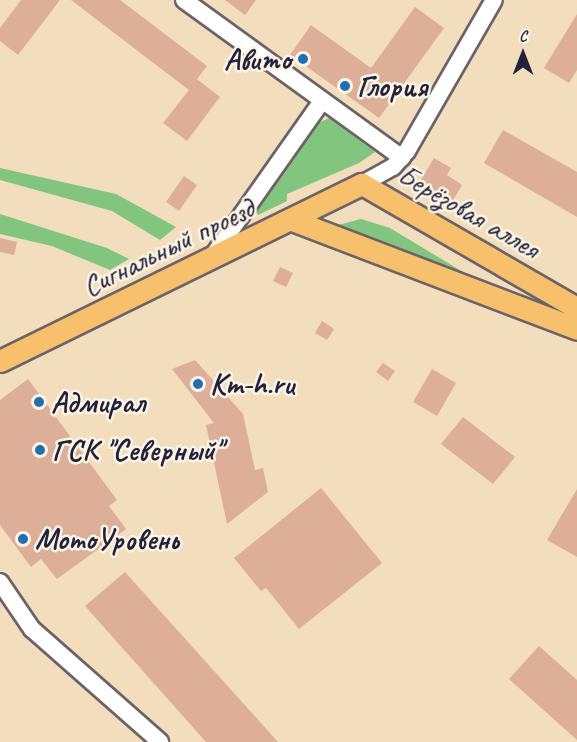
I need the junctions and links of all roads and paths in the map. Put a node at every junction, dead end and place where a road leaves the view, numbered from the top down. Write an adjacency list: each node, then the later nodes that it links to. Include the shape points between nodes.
1 (184, 0): 3 (street, Берёзовая аллея)
2 (494, 0): 4 (street)
3 (322, 101): 4 (street, Берёзовая аллея); 7 (street)
4 (402, 158): 5 (street)
5 (362, 184): 6 (main road, Сигнальный проезд); 8 (main road, Берёзовая аллея)
6 (292, 220): 7 (main road, Сигнальный проезд); 9 (main road)
7 (212, 257): 10 (main road, Сигнальный проезд)
8 (577, 308)
9 (577, 329)
10 (0, 362)
11 (0, 582): 12 (street, via 32,629)
12 (160, 742)

